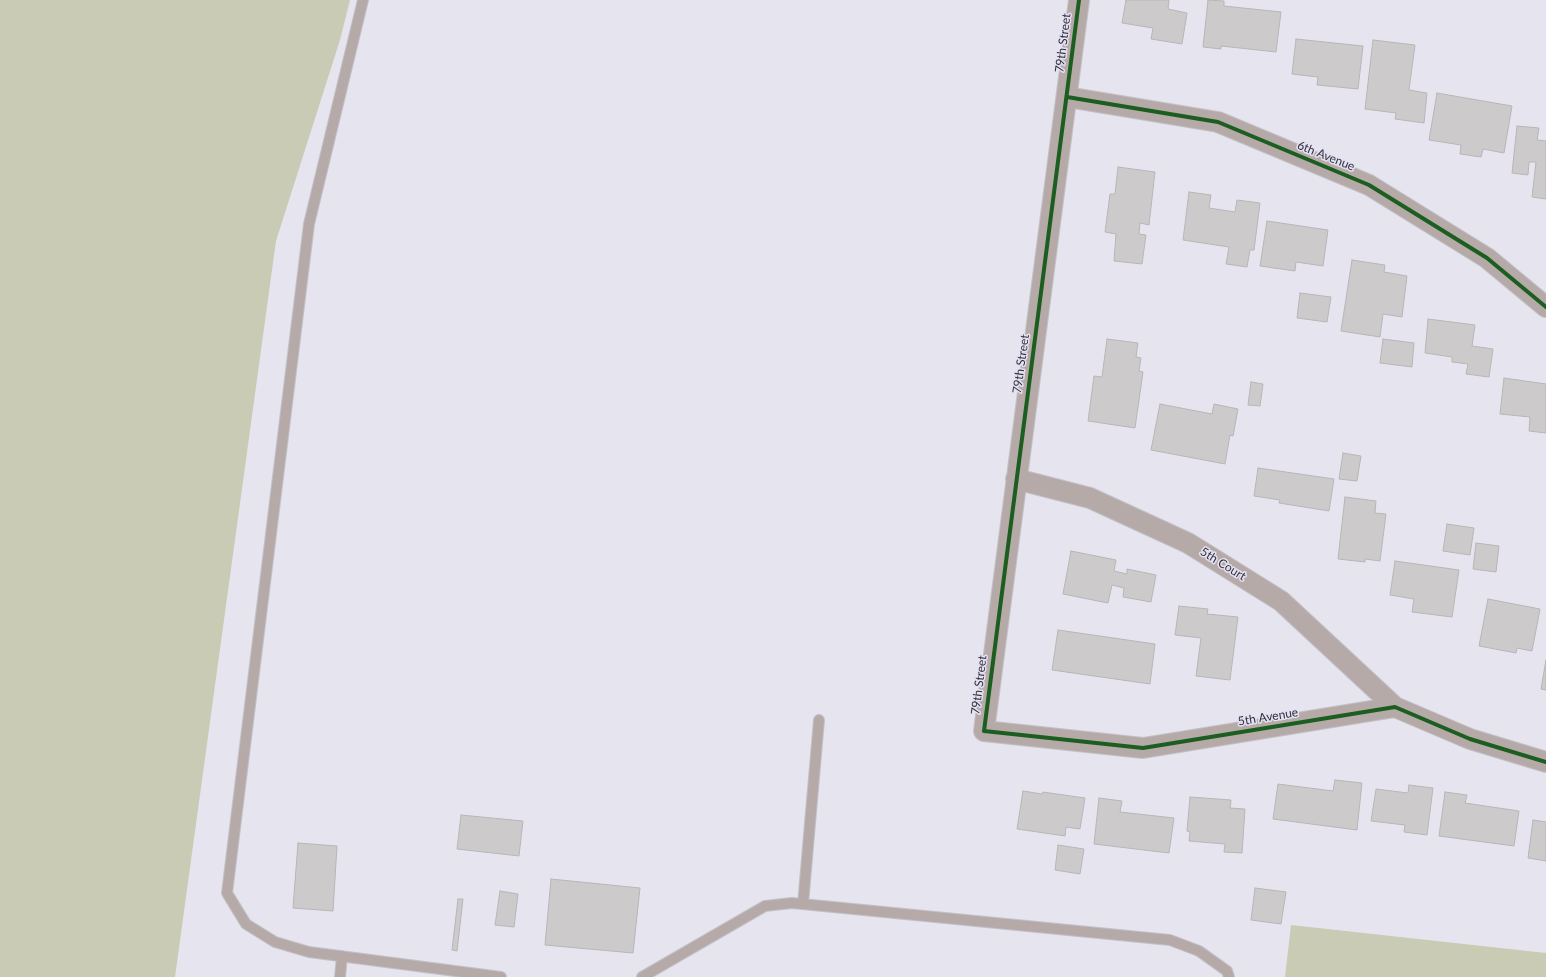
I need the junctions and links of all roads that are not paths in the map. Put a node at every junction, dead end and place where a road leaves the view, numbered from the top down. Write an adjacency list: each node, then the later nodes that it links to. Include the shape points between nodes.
1 (363, 0): 11 (lane, via 309,224 227,893 246,924 276,942 309,952)
2 (1079, 0): 3 (street, 79th Street)
3 (1067, 97): 4 (street, 6th Avenue, via 1218,122 1369,185 1487,258); 5 (street, 79th Street)
4 (1546, 307)
5 (1016, 479): 6 (street, 5th Court, via 1090,498 1188,543 1281,600); 8 (street, 79th Street)
6 (1395, 707): 8 (street, 5th Avenue, via 1143,748); 9 (street, via 1470,739)
7 (819, 720): 10 (lane)
8 (984, 731)
9 (1546, 762)
10 (803, 904): 14 (lane, via 765,906); 15 (lane, via 1170,940 1199,951 1227,971)
11 (342, 956): 12 (lane); 13 (lane)
12 (340, 977)
13 (501, 977)
14 (642, 977)
15 (1229, 977)

